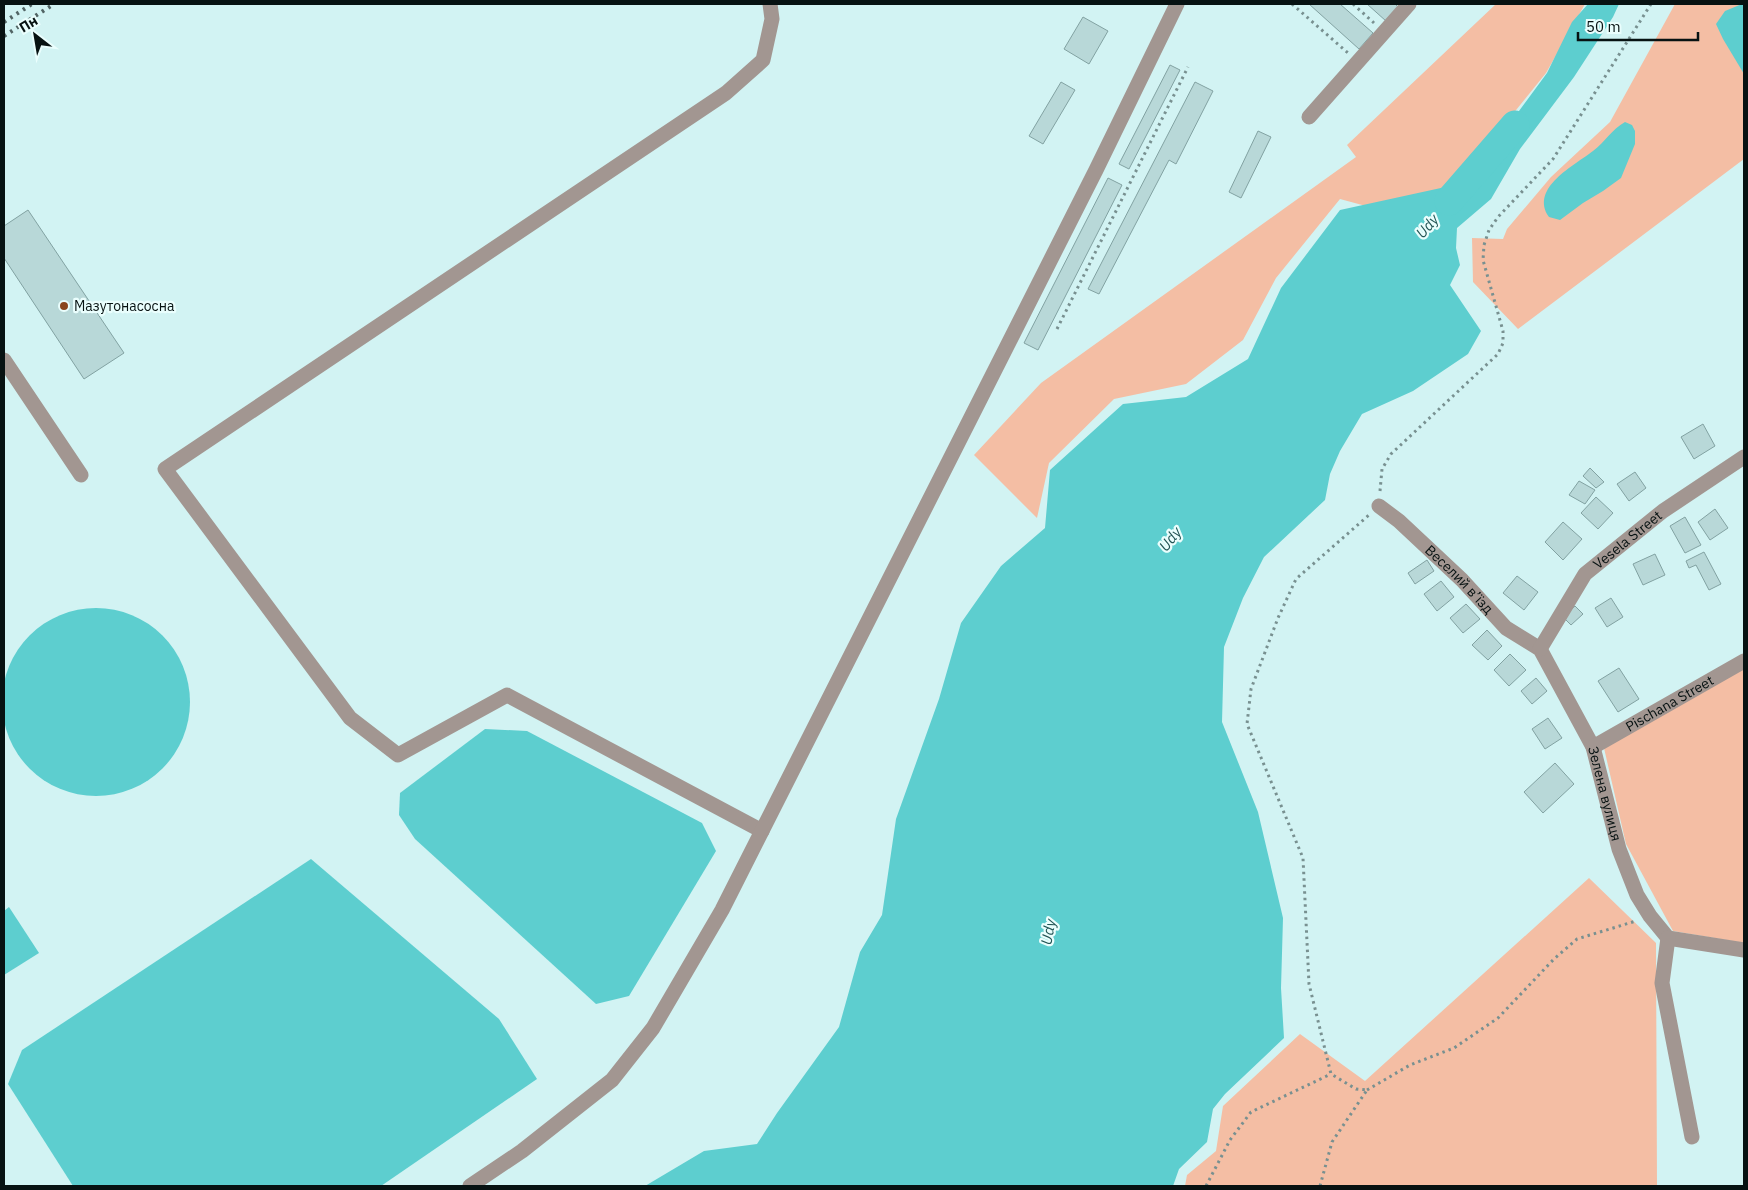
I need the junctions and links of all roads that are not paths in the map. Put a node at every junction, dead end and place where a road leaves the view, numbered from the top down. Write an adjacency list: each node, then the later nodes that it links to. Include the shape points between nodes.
1 (770, 4): 12 (street, via 772,19 763,60 726,93 165,469 350,718 398,755 507,695)
2 (1177, 4): 12 (street)
3 (1409, 4): 4 (street)
4 (1309, 116)
5 (4, 360): 7 (street)
6 (1744, 457): 9 (street, Vesela Street, via 1663,511 1585,574)
7 (81, 476)
8 (1379, 506): 9 (street, Веселий в’їзд, via 1455,573 1506,628)
9 (1540, 649): 11 (street, Зелена вулиця)
10 (1744, 661): 11 (street, Pischana Street)
11 (1593, 747): 13 (street, Зелена вулиця, via 1619,849 1636,895)
12 (762, 830): 16 (street, via 722,910 652,1028 612,1080 522,1151)
13 (1668, 938): 14 (street); 15 (street, via 1662,983)
14 (1744, 950)
15 (1692, 1137)
16 (470, 1186)

